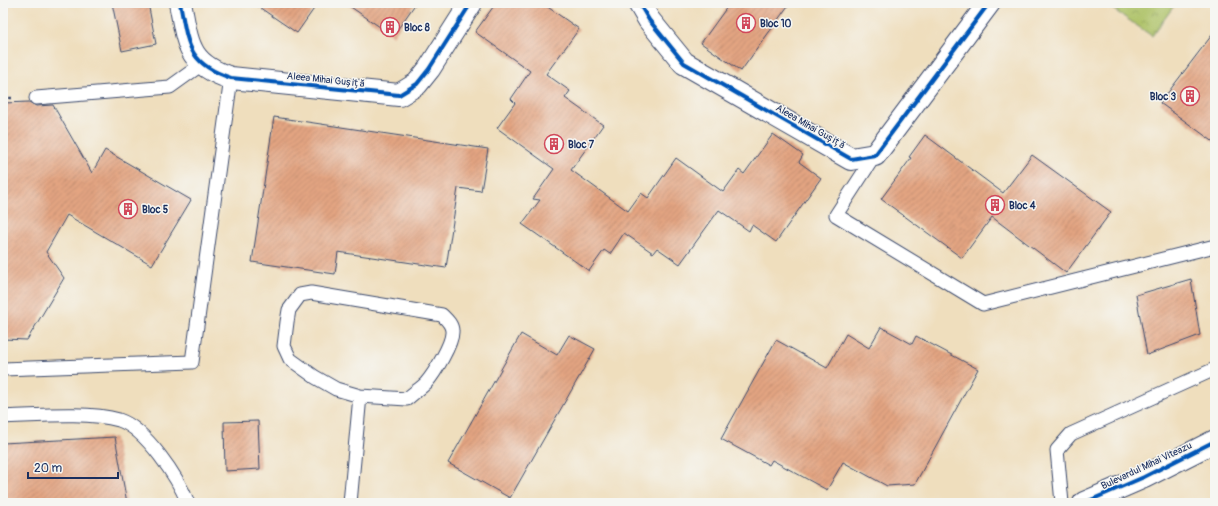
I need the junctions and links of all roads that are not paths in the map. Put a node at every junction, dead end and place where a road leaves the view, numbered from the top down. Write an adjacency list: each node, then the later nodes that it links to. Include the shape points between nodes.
1 (180, 3): 5 (street, Aleea Mihai Gușiță, via 189,47)
2 (471, 3): 6 (street, Aleea Mihai Gușiță, via 429,69 417,84 399,95)
3 (639, 3): 8 (street, Aleea Mihai Gușiță, via 649,20 684,63 852,159)
4 (989, 3): 8 (street)
5 (202, 64): 6 (street, Aleea Mihai Gușiță, via 215,73); 7 (lane, via 170,87)
6 (231, 78): 10 (lane, via 192,362)
7 (36, 98)
8 (875, 155): 9 (lane, via 836,216 983,304)
9 (1215, 246)
10 (3, 369)
11 (1215, 369): 17 (lane, via 1071,434 1057,450)
12 (360, 396): 12 (lane, via 407,399 426,382 439,364 450,340 450,324 442,315 311,293 300,295 289,310 287,322 284,346 290,359 315,378 336,389); 16 (lane)
13 (3, 417): 15 (lane, via 83,415 120,420 144,437 167,465)
14 (1215, 441): 18 (street, Bulevardul Mihai Viteazu, via 1144,478)
15 (188, 503)
16 (350, 503)
17 (1062, 503)
18 (1084, 503)

